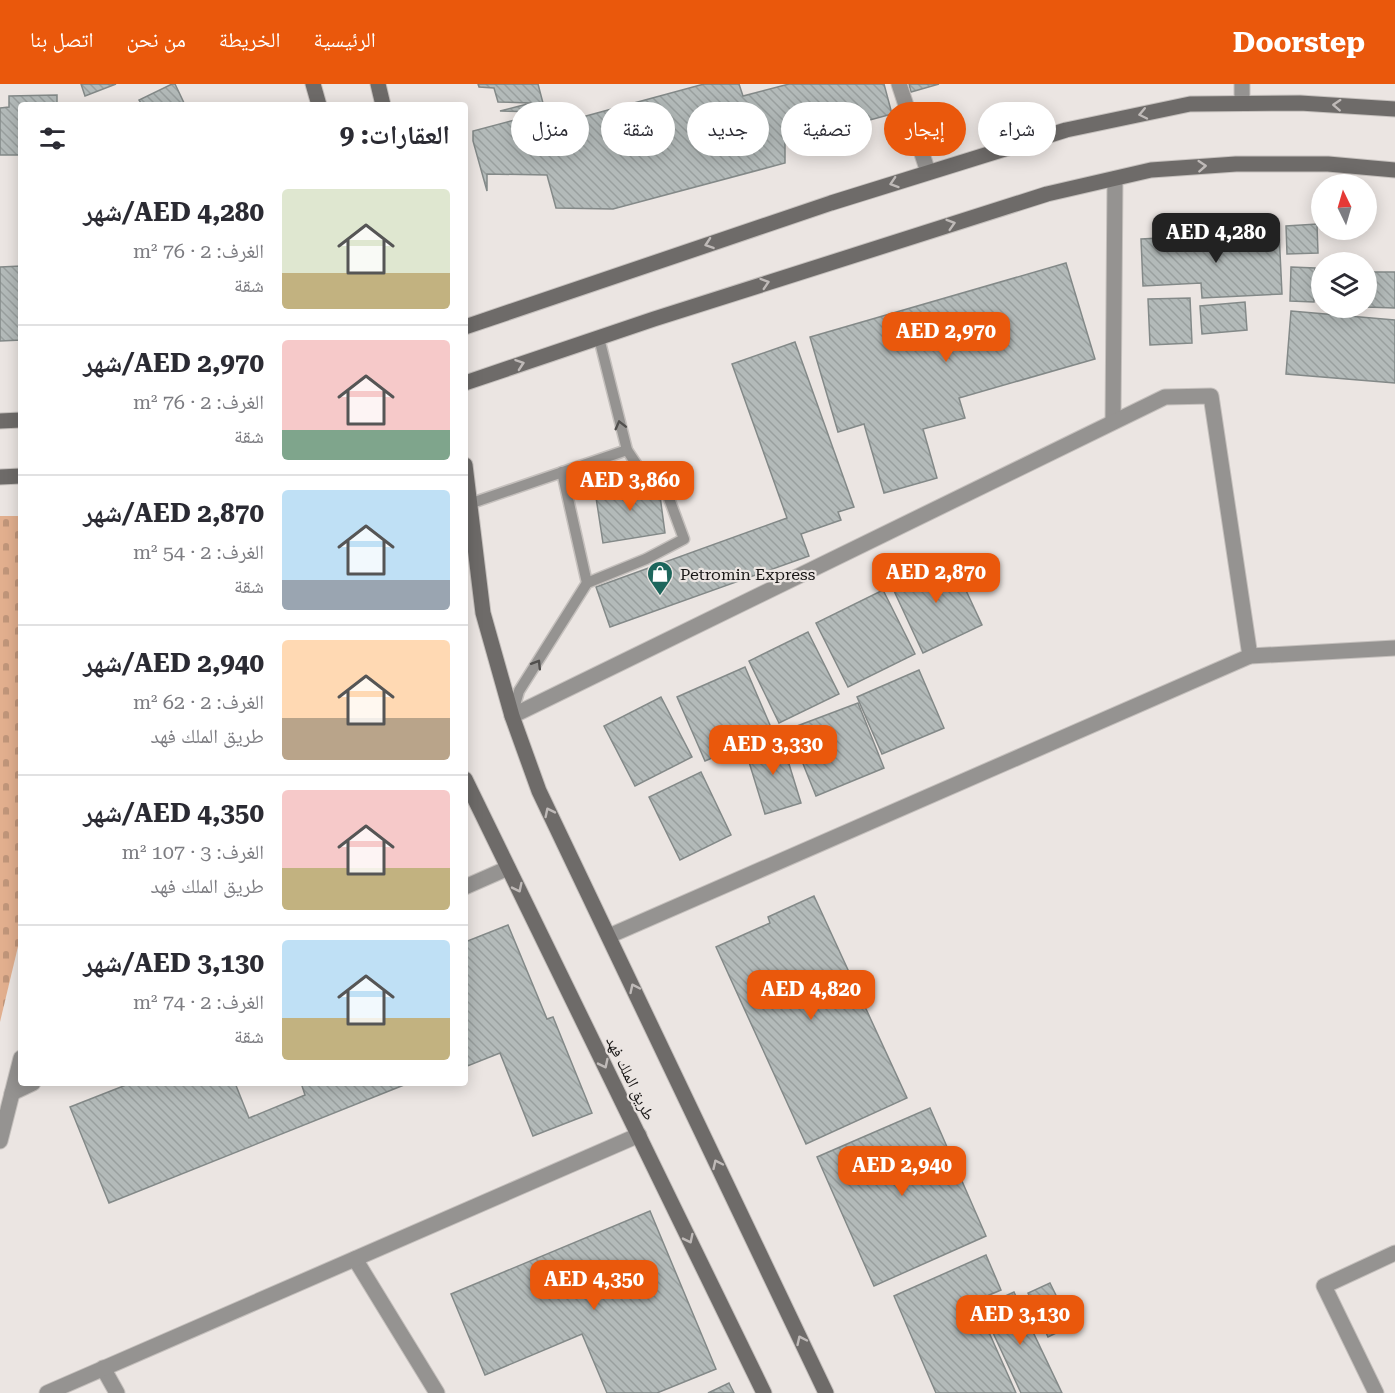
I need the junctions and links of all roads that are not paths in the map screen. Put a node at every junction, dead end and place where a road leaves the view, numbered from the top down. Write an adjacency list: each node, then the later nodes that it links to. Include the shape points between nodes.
1 (313, 84): 5 (main road)
2 (378, 84): 6 (main road)
3 (899, 84): 10 (street)
4 (1242, 84): 7 (street)
5 (317, 102)
6 (382, 102)
7 (1242, 103): 8 (main road, one-way to 7); 10 (main road, one-way to 10, via 1190,104 1066,130)
8 (1395, 109)
9 (1395, 170): 11 (main road, one-way to 9, via 1150,170 1236,164 1328,164)
10 (928, 172): 12 (main road, one-way to 12)
11 (1115, 179): 13 (main road, one-way to 11, via 1047,194); 17 (street)
12 (468, 326)
13 (599, 338): 14 (main road, one-way to 13); 18 (lane, one-way to 13)
14 (468, 382)
15 (18, 420): 16 (main road)
16 (0, 421)
17 (1113, 422): 26 (street, via 1165,397 1211,396); 27 (street)
18 (627, 450): 19 (lane); 24 (lane, via 641,471 660,474 684,539)
19 (562, 472): 23 (lane); 24 (lane)
20 (18, 476): 21 (main road)
21 (0, 477)
22 (468, 494): 23 (main road)
23 (469, 504): 27 (main road, via 483,613)
24 (587, 583): 27 (lane, one-way to 24, via 519,690)
25 (1395, 648): 26 (street)
26 (1250, 656): 31 (street)
27 (512, 716): 31 (main road, one-way to 27, via 539,791)
28 (468, 785): 29 (main road, طريق الملك فهد)
29 (508, 868): 30 (street); 35 (main road, طريق الملك فهد, one-way to 35)
30 (468, 886)
31 (609, 936): 44 (main road, one-way to 31)
32 (18, 1069): 34 (street)
33 (26, 1086): 34 (street)
34 (12, 1092): 36 (street)
35 (639, 1135): 38 (street); 43 (main road, طريق الملك فهد, one-way to 43)
36 (0, 1142)
37 (1395, 1253): 45 (street, via 1324,1286)
38 (355, 1259): 39 (street); 42 (street)
39 (103, 1368): 40 (street); 41 (street)
40 (46, 1393)
41 (117, 1393)
42 (437, 1393)
43 (764, 1393)
44 (826, 1393)
45 (1376, 1393)

